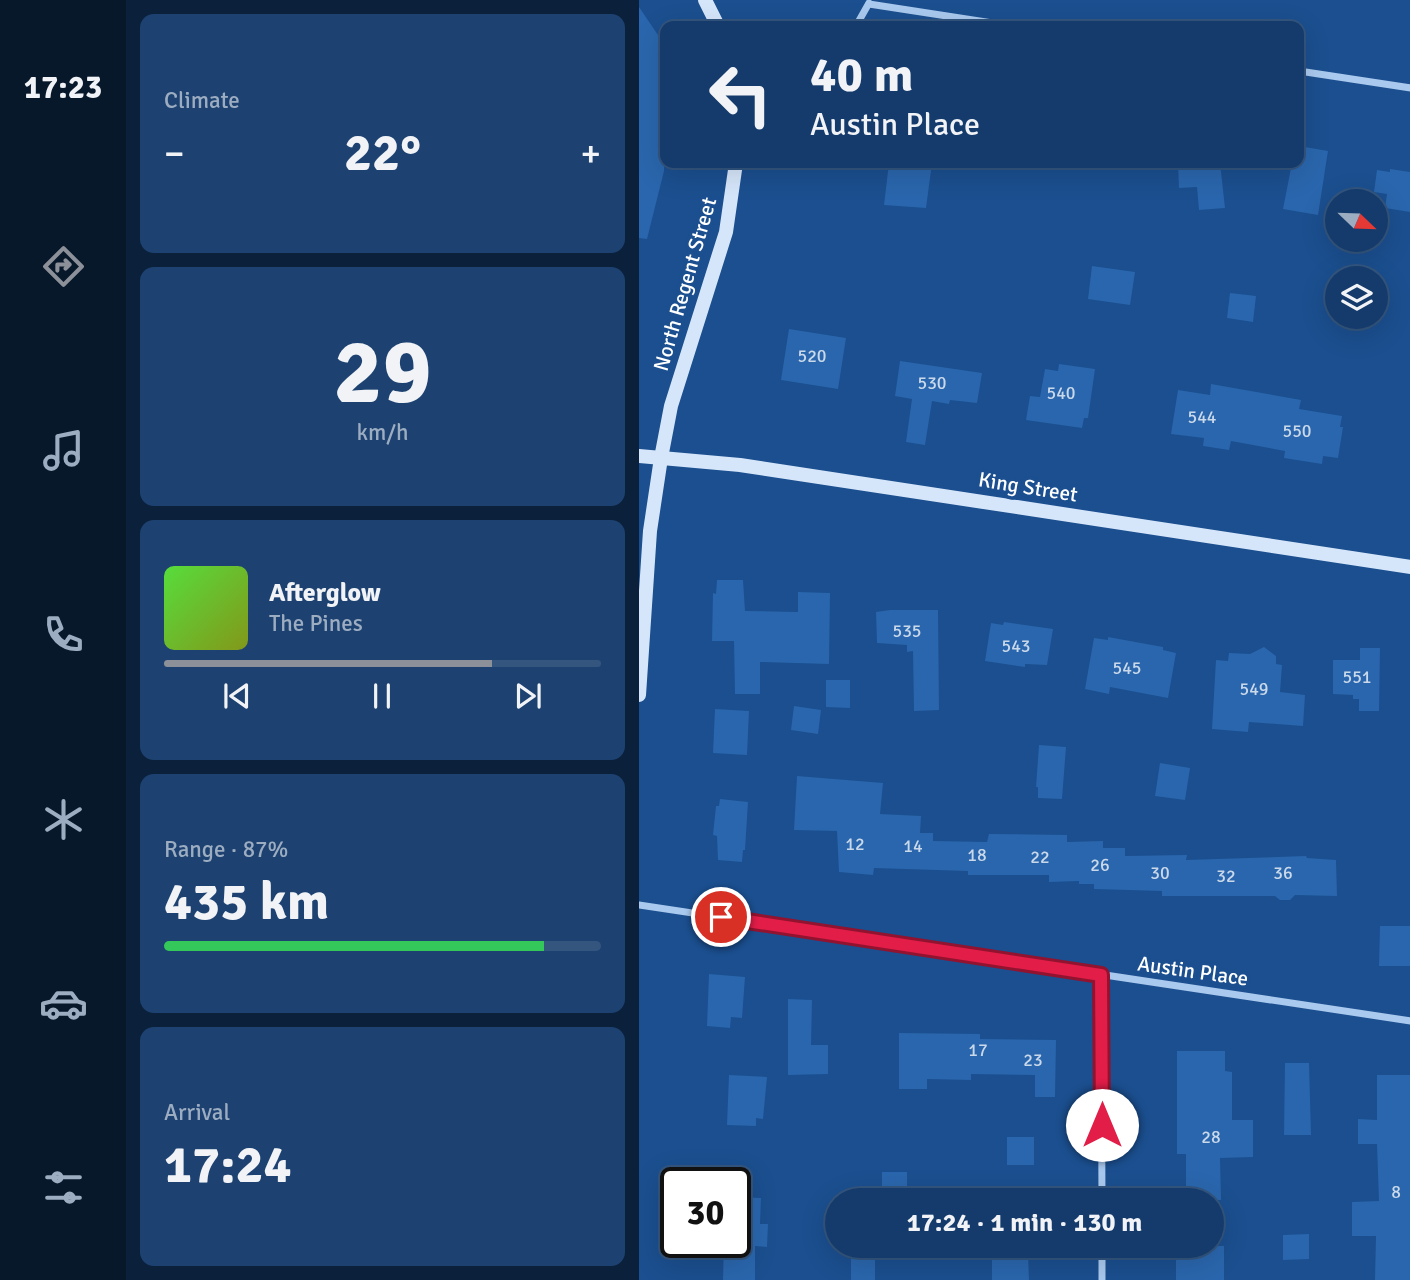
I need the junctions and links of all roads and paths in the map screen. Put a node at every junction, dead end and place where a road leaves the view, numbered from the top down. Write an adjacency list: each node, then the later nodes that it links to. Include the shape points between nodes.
1 (705, 0): 3 (main road)
2 (869, 2): 4 (street); 5 (street)
3 (716, 21)
4 (859, 21)
5 (982, 21)
6 (1304, 72): 7 (street)
7 (1410, 88)
8 (735, 168): 10 (main road, North Regent Street, via 725,232 671,406)
9 (639, 456): 10 (main road, King Street)
10 (661, 458): 11 (main road, King Street, via 740,465); 12 (main road, North Regent Street, via 650,531)
11 (1410, 566)
12 (639, 695)
13 (639, 905): 14 (street, Austin Place)
14 (1101, 975): 15 (street, Austin Place); 16 (street)
15 (1410, 1021)
16 (1102, 1188)
17 (1102, 1258): 18 (street)
18 (1102, 1280)

